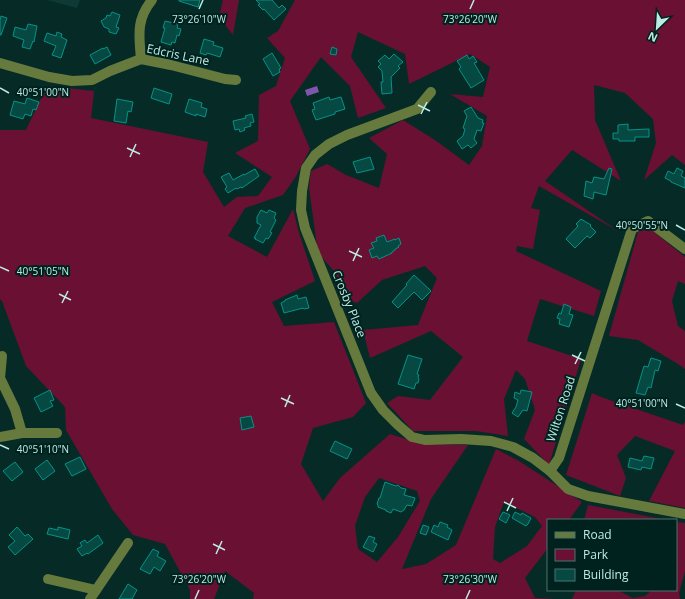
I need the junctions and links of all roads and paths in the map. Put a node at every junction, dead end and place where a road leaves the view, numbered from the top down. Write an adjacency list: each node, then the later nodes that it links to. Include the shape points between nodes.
1 (152, 0): 2 (street, via 140,20)
2 (141, 59): 3 (street, Edcris Lane, via 92,80 72,81); 4 (street, Edcris Lane)
3 (0, 63)
4 (236, 80)
5 (431, 92): 11 (street, Crosby Place, via 417,109 347,135 329,144 315,156 306,168 302,191 301,210 305,228 371,393 394,421 412,437 425,440 491,441 513,447)
6 (685, 249): 11 (street, Wilton Road, via 648,221 632,229 559,458)
7 (2, 356): 8 (street, via 0,378 15,409)
8 (22, 433): 9 (street); 10 (street)
9 (57, 433)
10 (0, 437)
11 (550, 471): 12 (street, via 568,489 588,496)
12 (685, 514)
13 (128, 543): 15 (street)
14 (48, 579): 15 (street)
15 (96, 590): 16 (street)
16 (90, 599)

